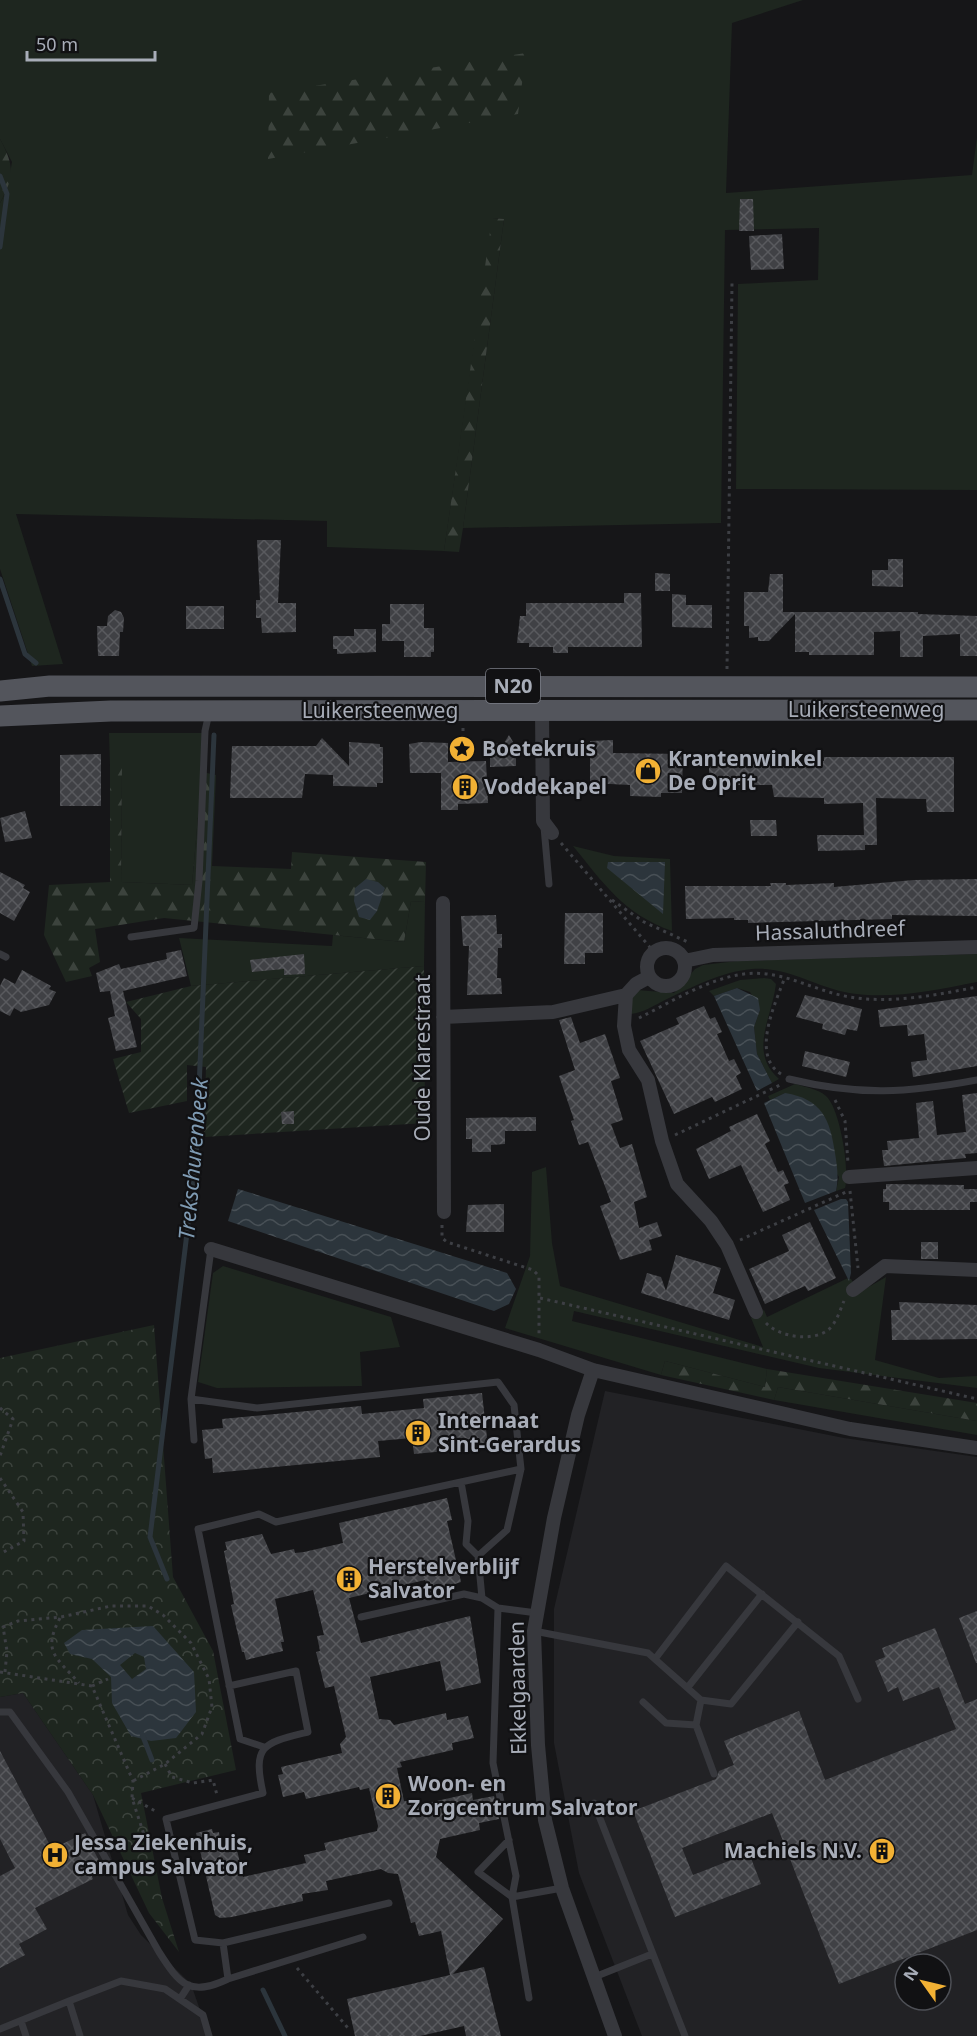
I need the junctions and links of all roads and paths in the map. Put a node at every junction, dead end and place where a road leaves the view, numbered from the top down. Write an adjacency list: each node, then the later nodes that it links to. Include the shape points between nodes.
1 (732, 283): 2 (path)
2 (726, 686): 3 (main road, Luikersteenweg / N20); 4 (main road, Luikersteenweg / N20, via 50,686)
3 (977, 687)
4 (0, 691)
5 (977, 710): 8 (main road, Luikersteenweg / N20)
6 (210, 711): 7 (main road, Luikersteenweg / N20); 9 (main road, Luikersteenweg / N20); 16 (lane, via 205,731 194,928)
7 (462, 711): 8 (main road, Luikersteenweg / N20); 10 (path)
8 (542, 711): 11 (street)
9 (0, 716)
10 (463, 783)
11 (543, 821): 12 (street); 13 (lane)
12 (552, 833): 14 (path)
13 (549, 884)
14 (609, 897): 18 (path); 19 (path, via 644,922)
15 (443, 903): 25 (street, Oude Klarestraat)
16 (131, 937)
17 (977, 947): 19 (street, Hassaluthdreef)
18 (654, 952): 20 (street, via 671,949); 22 (street, via 648,961)
19 (713, 955): 20 (street, Hassaluthdreef)
20 (684, 961): 22 (street, via 684,973 677,983 658,985)
21 (785, 976): 23 (path, via 823,991 881,1000); 26 (path, via 762,973 722,980); 27 (path, via 766,1051 775,1070)
22 (649, 977): 24 (street)
23 (977, 987)
24 (626, 994): 25 (street, via 552,1012); 26 (street)
25 (443, 1017): 33 (street, Oude Klarestraat)
26 (624, 1026): 30 (street, via 629,1050 648,1080)
27 (789, 1079): 28 (lane, via 825,1088 890,1093)
28 (977, 1080)
29 (778, 1087): 30 (path)
30 (662, 1141): 34 (street, via 677,1184)
31 (977, 1168): 32 (street)
32 (850, 1184): 34 (path)
33 (444, 1212): 38 (path, via 442,1238 533,1270 539,1276)
34 (727, 1245): 39 (street)
35 (211, 1249): 40 (street); 42 (lane)
36 (977, 1270): 37 (street, via 885,1266)
37 (853, 1290): 39 (path, via 830,1329 816,1336 776,1331)
38 (540, 1298): 40 (path); 43 (path)
39 (756, 1312)
40 (539, 1350): 41 (street)
41 (593, 1370): 46 (street, via 850,1429); 56 (street, Ekkelgaarden, via 578,1415 554,1518)
42 (191, 1399): 45 (lane); 48 (lane, via 257,1408 498,1382 514,1405)
43 (977, 1399)
44 (0, 1408): 47 (path, via 13,1419)
45 (194, 1440)
46 (977, 1448)
47 (0, 1456)
48 (521, 1469): 50 (lane); 52 (lane, via 507,1530)
49 (0, 1478): 51 (path, via 23,1512 24,1541)
50 (461, 1482): 52 (lane, via 468,1521 466,1544); 68 (lane, via 276,1522 259,1514 198,1529)
51 (0, 1554)
52 (478, 1556): 54 (lane)
53 (762, 1594): 59 (lane); 62 (lane, via 726,1566); 69 (lane)
54 (482, 1598): 55 (lane); 58 (lane, via 464,1594)
55 (498, 1608): 56 (lane); 83 (lane, via 493,1763)
56 (538, 1613): 61 (street, Ekkelgaarden)
57 (61, 1617): 60 (path, via 18,1621); 66 (path, via 51,1636 52,1653); 76 (path, via 111,1606 147,1606 163,1615 191,1643 209,1678 212,1707 202,1734)
58 (361, 1617)
59 (798, 1622): 70 (lane, via 731,1704); 71 (lane, via 839,1656)
60 (2, 1627): 64 (path, via 7,1651)
61 (534, 1631): 62 (lane, via 648,1653); 85 (street, Ekkelgaarden, via 544,1809)
62 (655, 1659): 69 (lane)
63 (0, 1672): 64 (path)
64 (5, 1672): 66 (path)
65 (108, 1679): 67 (path)
66 (80, 1684): 67 (path)
67 (92, 1686): 78 (path)
68 (230, 1686): 75 (lane, via 240,1739); 75 (lane, via 296,1671 309,1732 274,1741)
69 (687, 1687): 70 (lane)
70 (701, 1700): 74 (lane)
71 (858, 1700)
72 (643, 1702): 74 (lane, via 666,1723)
73 (0, 1712): 94 (lane, via 10,1712 68,1792 159,1952 174,1975)
74 (696, 1725): 77 (lane)
75 (264, 1748): 81 (lane, via 257,1767 263,1793)
76 (165, 1764): 78 (path); 81 (path, via 171,1777 193,1783 213,1780)
77 (714, 1774)
78 (133, 1781): 79 (path)
79 (132, 1798): 82 (path); 84 (path, via 148,1847)
80 (594, 1803): 90 (lane)
81 (220, 1805): 82 (lane)
82 (166, 1819): 84 (lane)
83 (509, 1840): 86 (lane, via 516,1876); 86 (lane, via 478,1872)
84 (172, 1847): 89 (lane, via 195,1940)
85 (562, 1888): 86 (lane); 92 (street, Ekkelgaarden)
86 (512, 1897): 95 (lane)
87 (389, 1903): 89 (lane)
88 (363, 1937): 91 (lane)
89 (223, 1943): 93 (lane)
90 (652, 1954): 92 (lane); 105 (lane)
91 (295, 1960): 93 (lane); 99 (path, via 298,1971)
92 (592, 1978): 104 (street, Ekkelgaarden)
93 (228, 1979): 94 (lane, via 208,1989)
94 (189, 1984): 96 (lane)
95 (529, 1998)
96 (180, 1999): 97 (lane, via 165,1989 121,1981); 103 (lane, via 203,2014)
97 (69, 2001): 98 (lane); 102 (lane)
98 (21, 2021): 100 (lane); 101 (lane)
99 (348, 2028)
100 (0, 2029)
101 (26, 2036)
102 (80, 2036)
103 (209, 2036)
104 (615, 2036)
105 (685, 2036)

